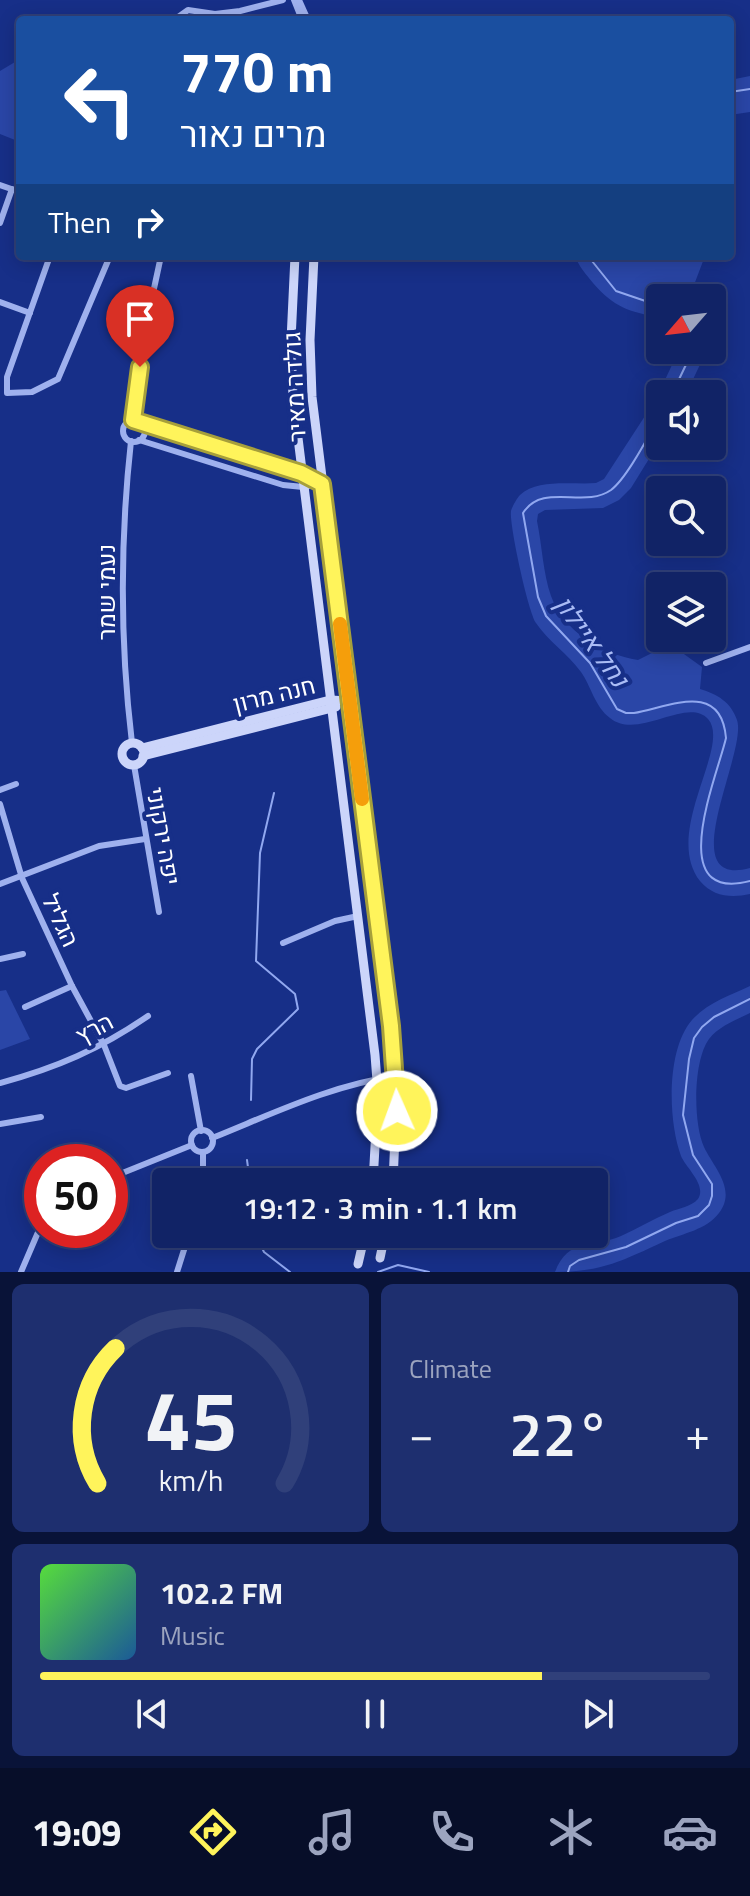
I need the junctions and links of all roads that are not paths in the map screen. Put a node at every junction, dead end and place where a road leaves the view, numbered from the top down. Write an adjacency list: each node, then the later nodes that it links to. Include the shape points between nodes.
1 (283, 0): 2 (street, via 223,13 188,10)
2 (180, 16)
3 (0, 185): 4 (street)
4 (12, 189): 5 (street); 6 (street)
5 (16, 190)
6 (0, 223)
7 (49, 260): 13 (street)
8 (108, 260): 14 (street, via 58,379 32,392 7,393)
9 (160, 260): 15 (street)
10 (295, 260): 18 (main road, גולדה מאיר, via 291,364)
11 (314, 260): 19 (main road, גולדה מאיר, via 310,363)
12 (0, 302): 13 (street)
13 (30, 313): 14 (street)
14 (3, 376)
15 (133, 420): 16 (street); 17 (street, via 123,432)
16 (142, 425): 17 (street, via 144,434); 18 (street)
17 (135, 441): 20 (street); 25 (street, נעמי שמר, via 126,482 123,581 126,683)
18 (301, 473): 19 (street); 20 (main road, גולדה מאיר)
19 (322, 484): 20 (street); 23 (main road, גולדה מאיר)
20 (303, 487): 24 (main road, גולדה מאיר)
21 (750, 647): 22 (street)
22 (706, 663)
23 (350, 701): 24 (main road, חנה מרון); 44 (main road, גולדה מאיר)
24 (331, 705): 25 (main road, חנה מרון); 34 (main road, גולדה מאיר)
25 (139, 749): 26 (main road, via 141,761); 26 (main road, via 124,747 126,763)
26 (134, 765): 30 (street, יפה ירקוני)
27 (16, 784): 28 (street)
28 (0, 790)
29 (0, 804): 31 (street, הגליל)
30 (145, 839): 31 (street, via 71,854); 33 (street, יפה ירקוני)
31 (22, 878): 32 (street); 38 (street, הגליל)
32 (0, 884)
33 (159, 912)
34 (358, 916): 35 (street); 45 (main road, גולדה מאיר)
35 (283, 943)
36 (23, 954): 37 (street)
37 (0, 959)
38 (72, 986): 39 (street); 41 (street, הגליל)
39 (25, 1007)
40 (148, 1016): 41 (street, הרץ)
41 (104, 1045): 42 (street, הגליל, via 123,1088); 46 (street, הרץ)
42 (168, 1073)
43 (191, 1076): 49 (street)
44 (396, 1076): 45 (street); 55 (main road, גולדה מאיר)
45 (377, 1079): 50 (street, via 328,1092); 54 (main road, גולדה מאיר)
46 (0, 1083)
47 (41, 1117): 48 (street)
48 (0, 1124)
49 (201, 1131): 50 (street); 51 (street, via 194,1134)
50 (212, 1138): 52 (street)
51 (192, 1145): 52 (street); 56 (street)
52 (203, 1152): 53 (street)
53 (203, 1168)
54 (374, 1168)
55 (394, 1168)
56 (128, 1171)
57 (31, 1248): 63 (street)
58 (185, 1248): 64 (street)
59 (362, 1248): 62 (main road)
60 (382, 1248): 61 (main road)
61 (380, 1258)
62 (358, 1264)
63 (21, 1272)
64 (177, 1272)

